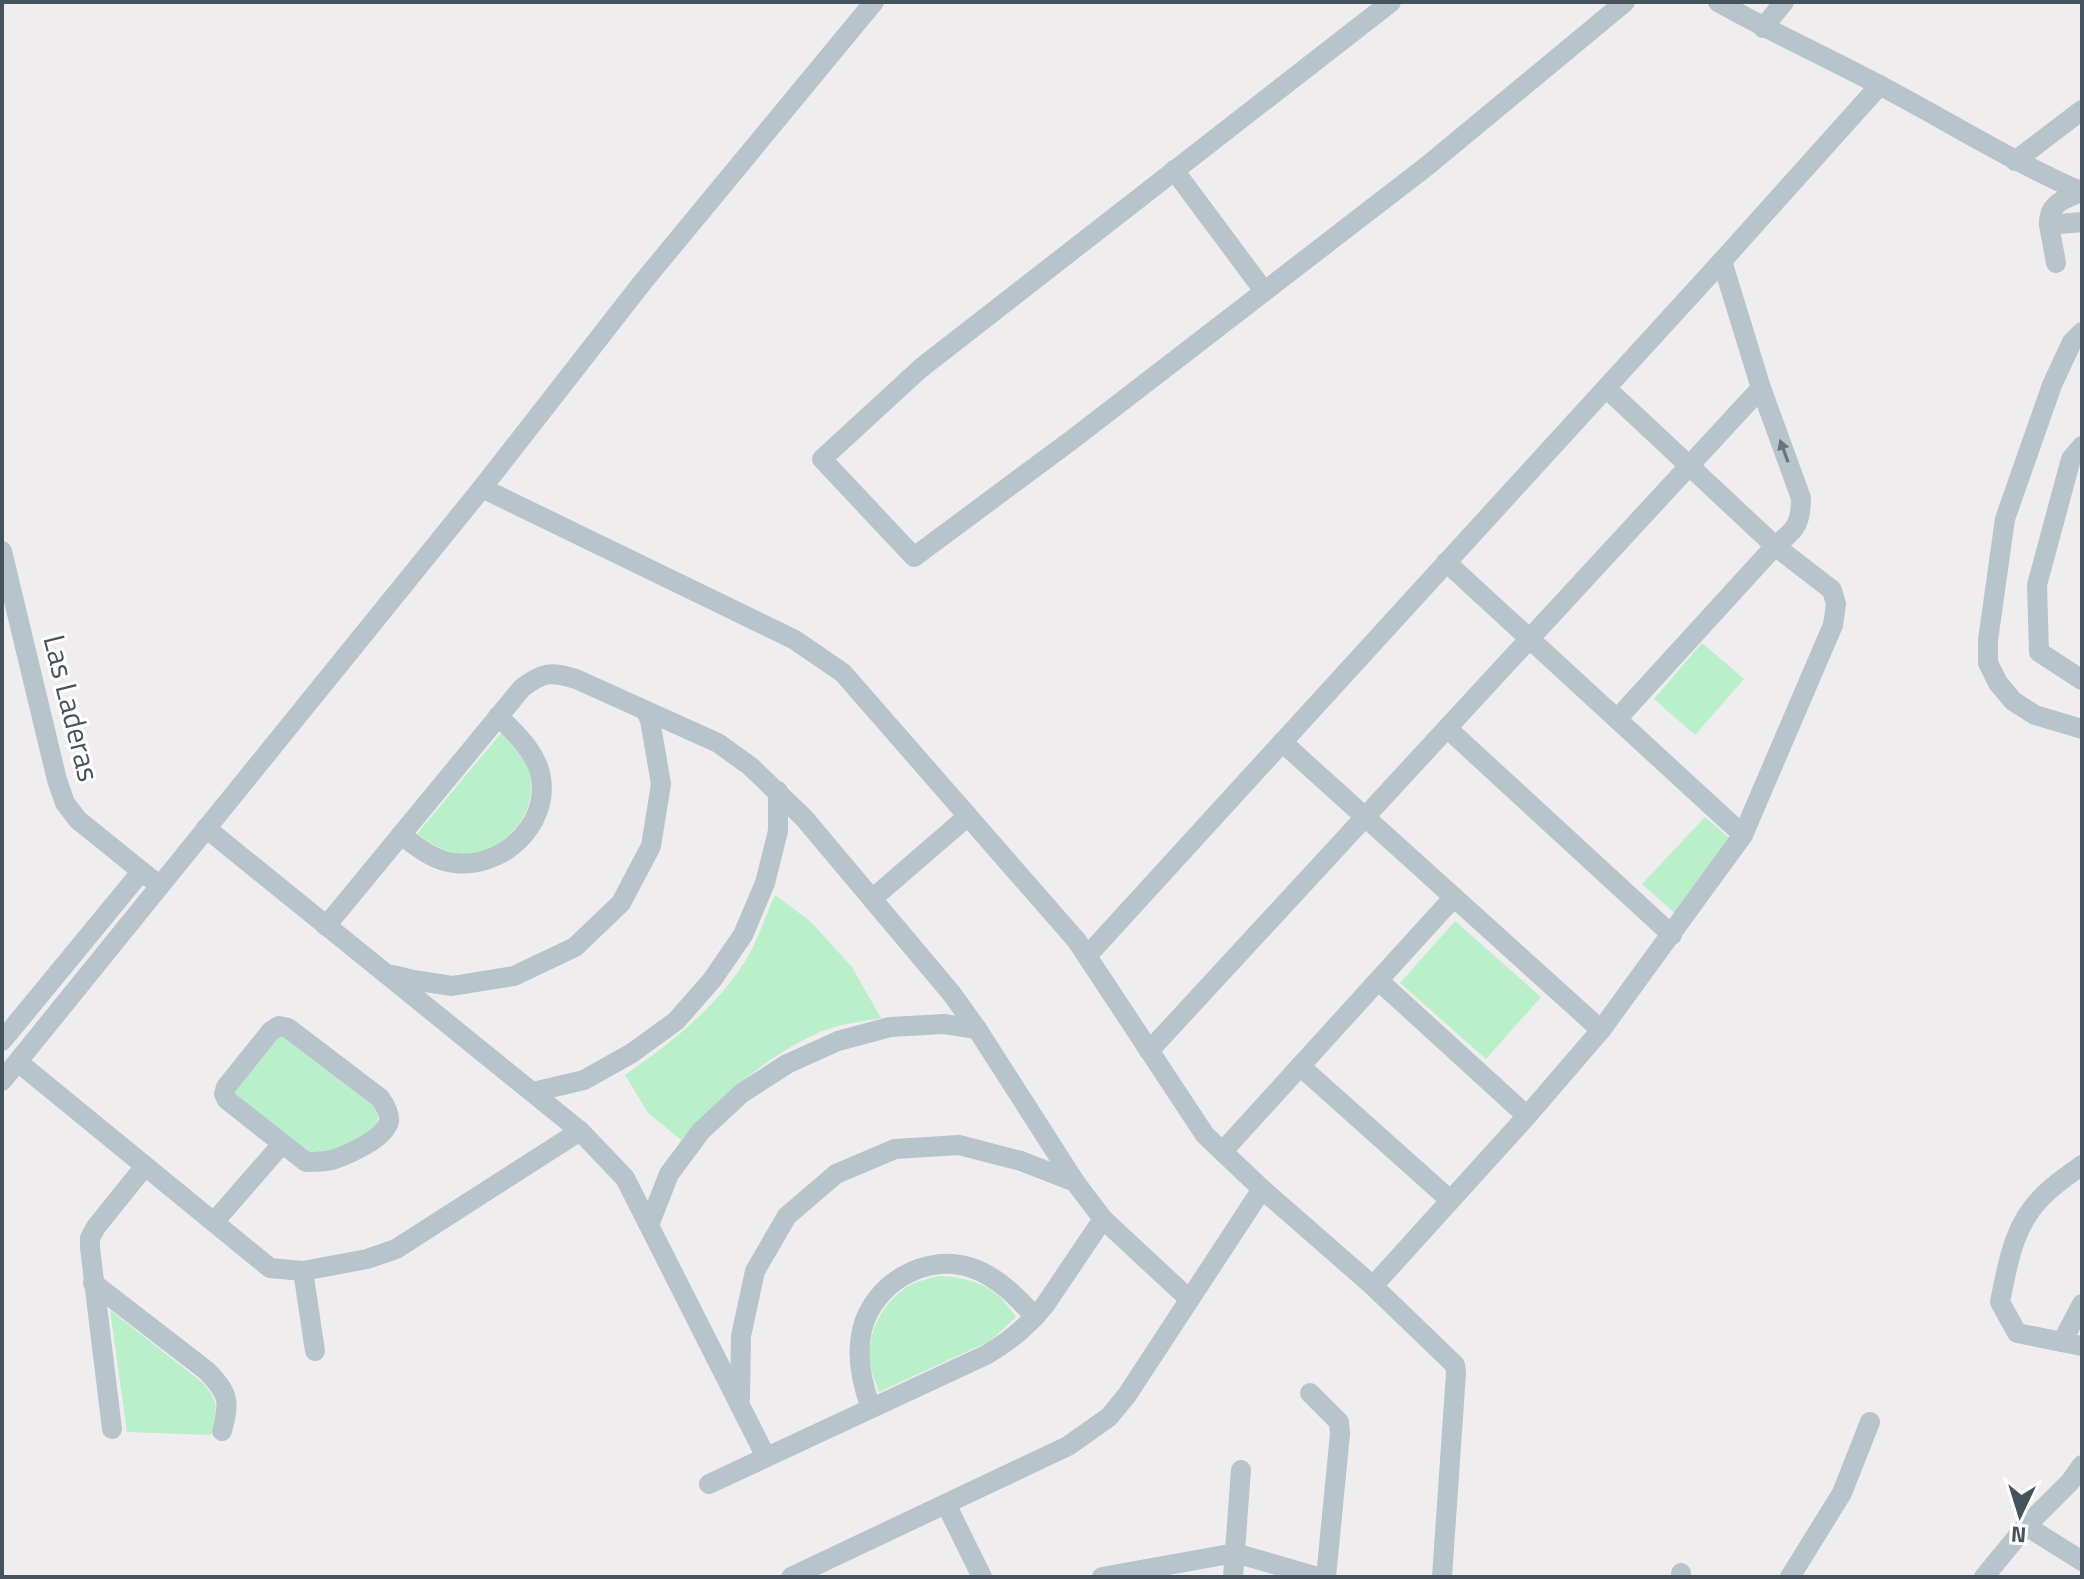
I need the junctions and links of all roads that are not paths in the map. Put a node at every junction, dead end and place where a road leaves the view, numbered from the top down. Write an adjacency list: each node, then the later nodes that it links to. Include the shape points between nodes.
1 (874, 2): 23 (street, via 642,283)
2 (1391, 2): 10 (street)
3 (1625, 2): 16 (street, via 1427,166)
4 (1718, 2): 6 (street)
5 (1784, 2): 6 (street)
6 (1763, 28): 7 (street)
7 (1880, 85): 9 (street); 14 (street)
8 (2082, 110): 9 (street)
9 (2015, 161): 11 (street)
10 (1174, 170): 16 (street); 16 (street, via 921,368 822,459 914,557)
11 (2078, 190): 13 (street, via 2052,207)
12 (2082, 222): 13 (street)
13 (2049, 225): 15 (street)
14 (1722, 261): 19 (street); 20 (street)
15 (2056, 263)
16 (1264, 291)
17 (2082, 332): 18 (street, via 2072,342)
18 (2075, 358): 33 (street, via 2052,385 2005,519 1988,663 2013,701 2035,715)
19 (1606, 388): 22 (street); 26 (street)
20 (1761, 388): 22 (street); 24 (street, one-way to 20, via 1795,530 1801,498)
21 (2082, 446): 28 (street, via 2071,459 2037,585 2039,652)
22 (1689, 466): 24 (street); 27 (street)
23 (482, 488): 36 (street, via 795,640 843,673); 38 (street)
24 (1775, 546): 31 (street); 40 (street, via 1832,590 1836,604 1833,625)
25 (2, 551): 41 (street, Las Laderas, via 65,803)
26 (1446, 562): 27 (street); 34 (street)
27 (1529, 639): 31 (street); 32 (street)
28 (2082, 680)
29 (646, 712): 30 (street, via 556,673 538,676); 35 (street, via 718,743); 48 (street, via 661,784 651,846 621,903 575,947 514,976 452,986)
30 (498, 716): 39 (street); 39 (street, via 526,744 538,767 541,792 522,839 502,855 453,863)
31 (1617, 719): 40 (street)
32 (1447, 728): 37 (street); 46 (street)
33 (2082, 729)
34 (1282, 742): 37 (street); 47 (street)
35 (778, 791): 44 (street); 57 (street, via 778,831 765,883 743,935 712,980 676,1021 632,1053 584,1080)
36 (968, 816): 44 (street); 47 (street)
37 (1365, 817): 43 (street); 53 (street)
38 (206, 828): 42 (street); 45 (street)
39 (401, 835): 45 (street)
40 (1743, 835): 46 (street)
41 (141, 872): 42 (street, Las Laderas); 52 (street)
42 (160, 886): 54 (street)
43 (1454, 897): 49 (street); 51 (street)
44 (872, 899): 50 (street)
45 (326, 926): 48 (street)
46 (1672, 935): 51 (street)
47 (1087, 956): 53 (street)
48 (385, 973): 57 (street)
49 (1379, 981): 55 (street); 58 (street)
50 (977, 1029): 64 (street); 69 (street, via 944,1024 890,1027 838,1041 787,1064 742,1093 701,1131 669,1174)
51 (1601, 1030): 58 (street)
52 (2, 1041)
53 (1149, 1051): 61 (street, via 1205,1135)
54 (18, 1062): 56 (street); 63 (street)
55 (1300, 1066): 61 (street); 66 (street)
56 (2, 1081)
57 (533, 1092): 59 (street)
58 (1527, 1116): 66 (street)
59 (580, 1131): 69 (street, via 625,1178); 70 (street, via 396,1249)
60 (282, 1144): 60 (street, via 224,1094 279,1026 380,1098 389,1120 383,1132 329,1161 306,1162); 68 (street)
61 (1223, 1151): 65 (street)
62 (2082, 1165): 76 (street, via 2042,1196 2024,1220 2011,1246 2000,1302 2017,1333)
63 (145, 1166): 68 (street); 71 (street, via 90,1238)
64 (1075, 1182): 67 (street); 79 (street, via 959,1145 895,1149 836,1174 787,1216 755,1271 741,1336)
65 (1262, 1189): 72 (street); 73 (street)
66 (1450, 1200): 72 (street)
67 (1103, 1219): 73 (street); 75 (street)
68 (214, 1222): 70 (street, via 270,1268)
69 (649, 1225): 79 (street)
70 (303, 1271): 77 (street)
71 (93, 1283): 82 (street); 83 (street, via 223,1388 228,1408)
72 (1373, 1286): 98 (street, via 1455,1365)
73 (1189, 1299): 88 (street, via 1109,1417 1068,1446)
74 (2082, 1304): 76 (street)
75 (1035, 1317): 80 (street, via 986,1355); 80 (street, via 996,1280 971,1268 943,1264 915,1269 891,1283 862,1330 862,1385)
76 (2072, 1344)
77 (315, 1351)
78 (1310, 1393): 97 (street, via 1339,1422)
79 (740, 1405): 84 (street)
80 (871, 1408): 84 (street)
81 (1870, 1422): 99 (street, via 1842,1493)
82 (112, 1429)
83 (222, 1431)
84 (766, 1457): 87 (street)
85 (2082, 1465): 89 (street)
86 (1241, 1470): 90 (street)
87 (709, 1484)
88 (946, 1504): 92 (street); 93 (street)
89 (2026, 1526): 91 (street); 100 (street)
90 (1235, 1553): 94 (street); 95 (street); 96 (street)
91 (2082, 1561)
92 (791, 1577)
93 (982, 1577)
94 (1102, 1577)
95 (1233, 1577)
96 (1318, 1577)
97 (1326, 1577)
98 (1442, 1577)
99 (1790, 1577)
100 (1984, 1577)

